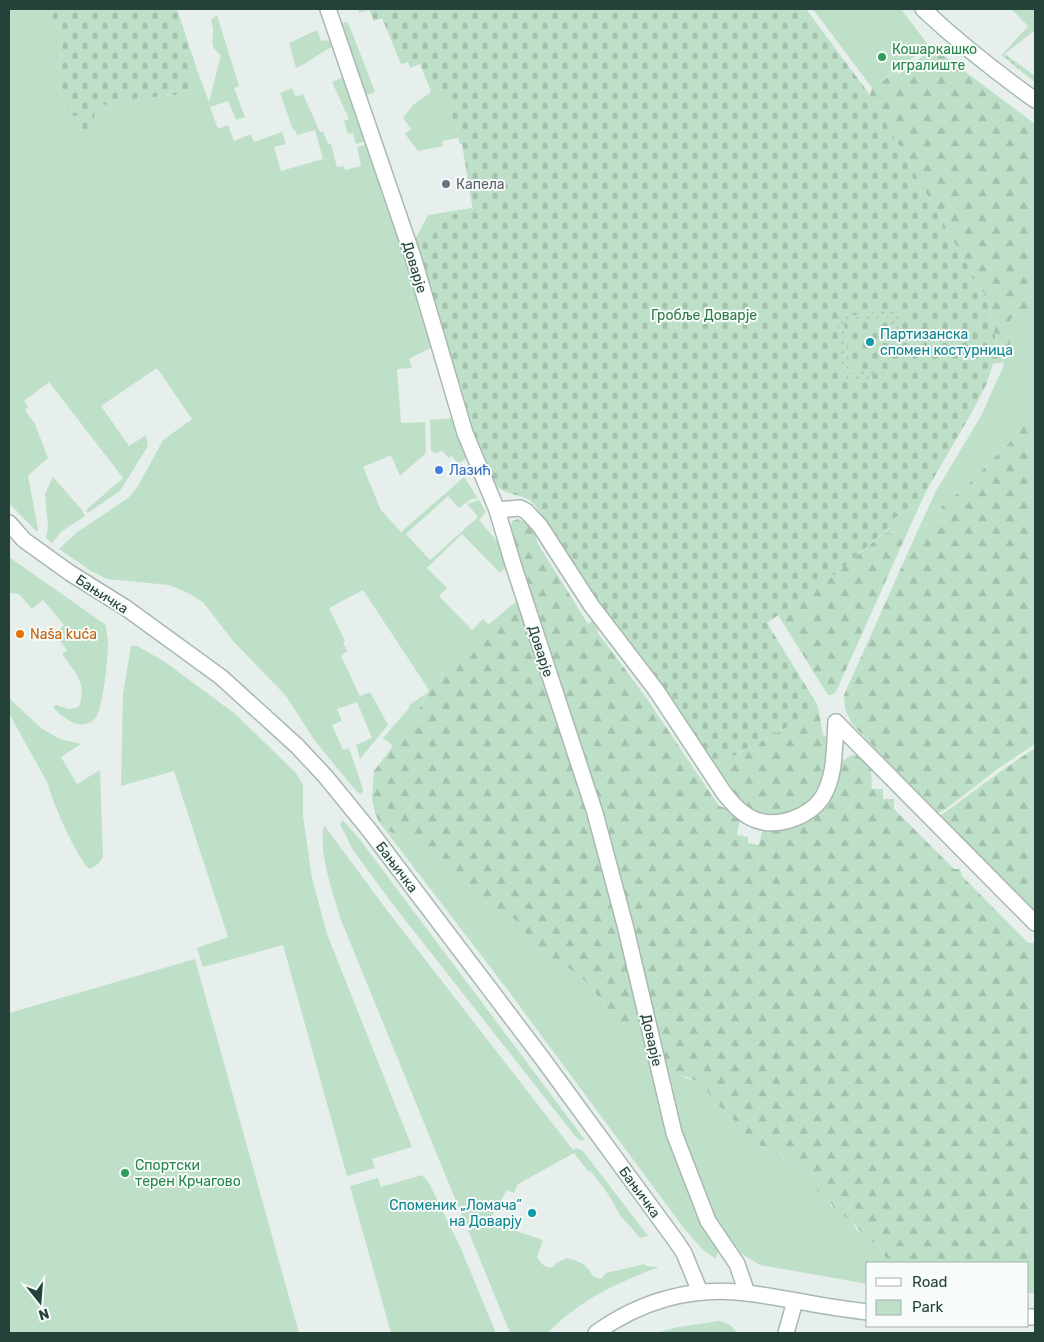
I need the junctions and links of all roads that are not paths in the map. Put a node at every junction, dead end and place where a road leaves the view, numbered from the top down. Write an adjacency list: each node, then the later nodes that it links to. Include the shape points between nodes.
1 (328, 9): 4 (street, Доварје, via 412,257 465,433)
2 (923, 9): 3 (street)
3 (1035, 100)
4 (497, 510): 6 (street, via 520,508 540,526 591,605 656,690 724,793 744,813 755,820 771,823 787,821 811,808 821,798 833,766 836,722); 8 (street, Доварје, via 595,812 674,1134 708,1221 737,1264)
5 (9, 523): 7 (street, Бањичка, via 24,540 126,608 220,677 297,746 326,777 542,1058 676,1241)
6 (1035, 923)
7 (700, 1292): 8 (street); 11 (street, via 630,1311)
8 (747, 1293): 9 (street)
9 (796, 1301): 10 (street); 12 (street)
10 (866, 1312)
11 (596, 1333)
12 (786, 1333)

